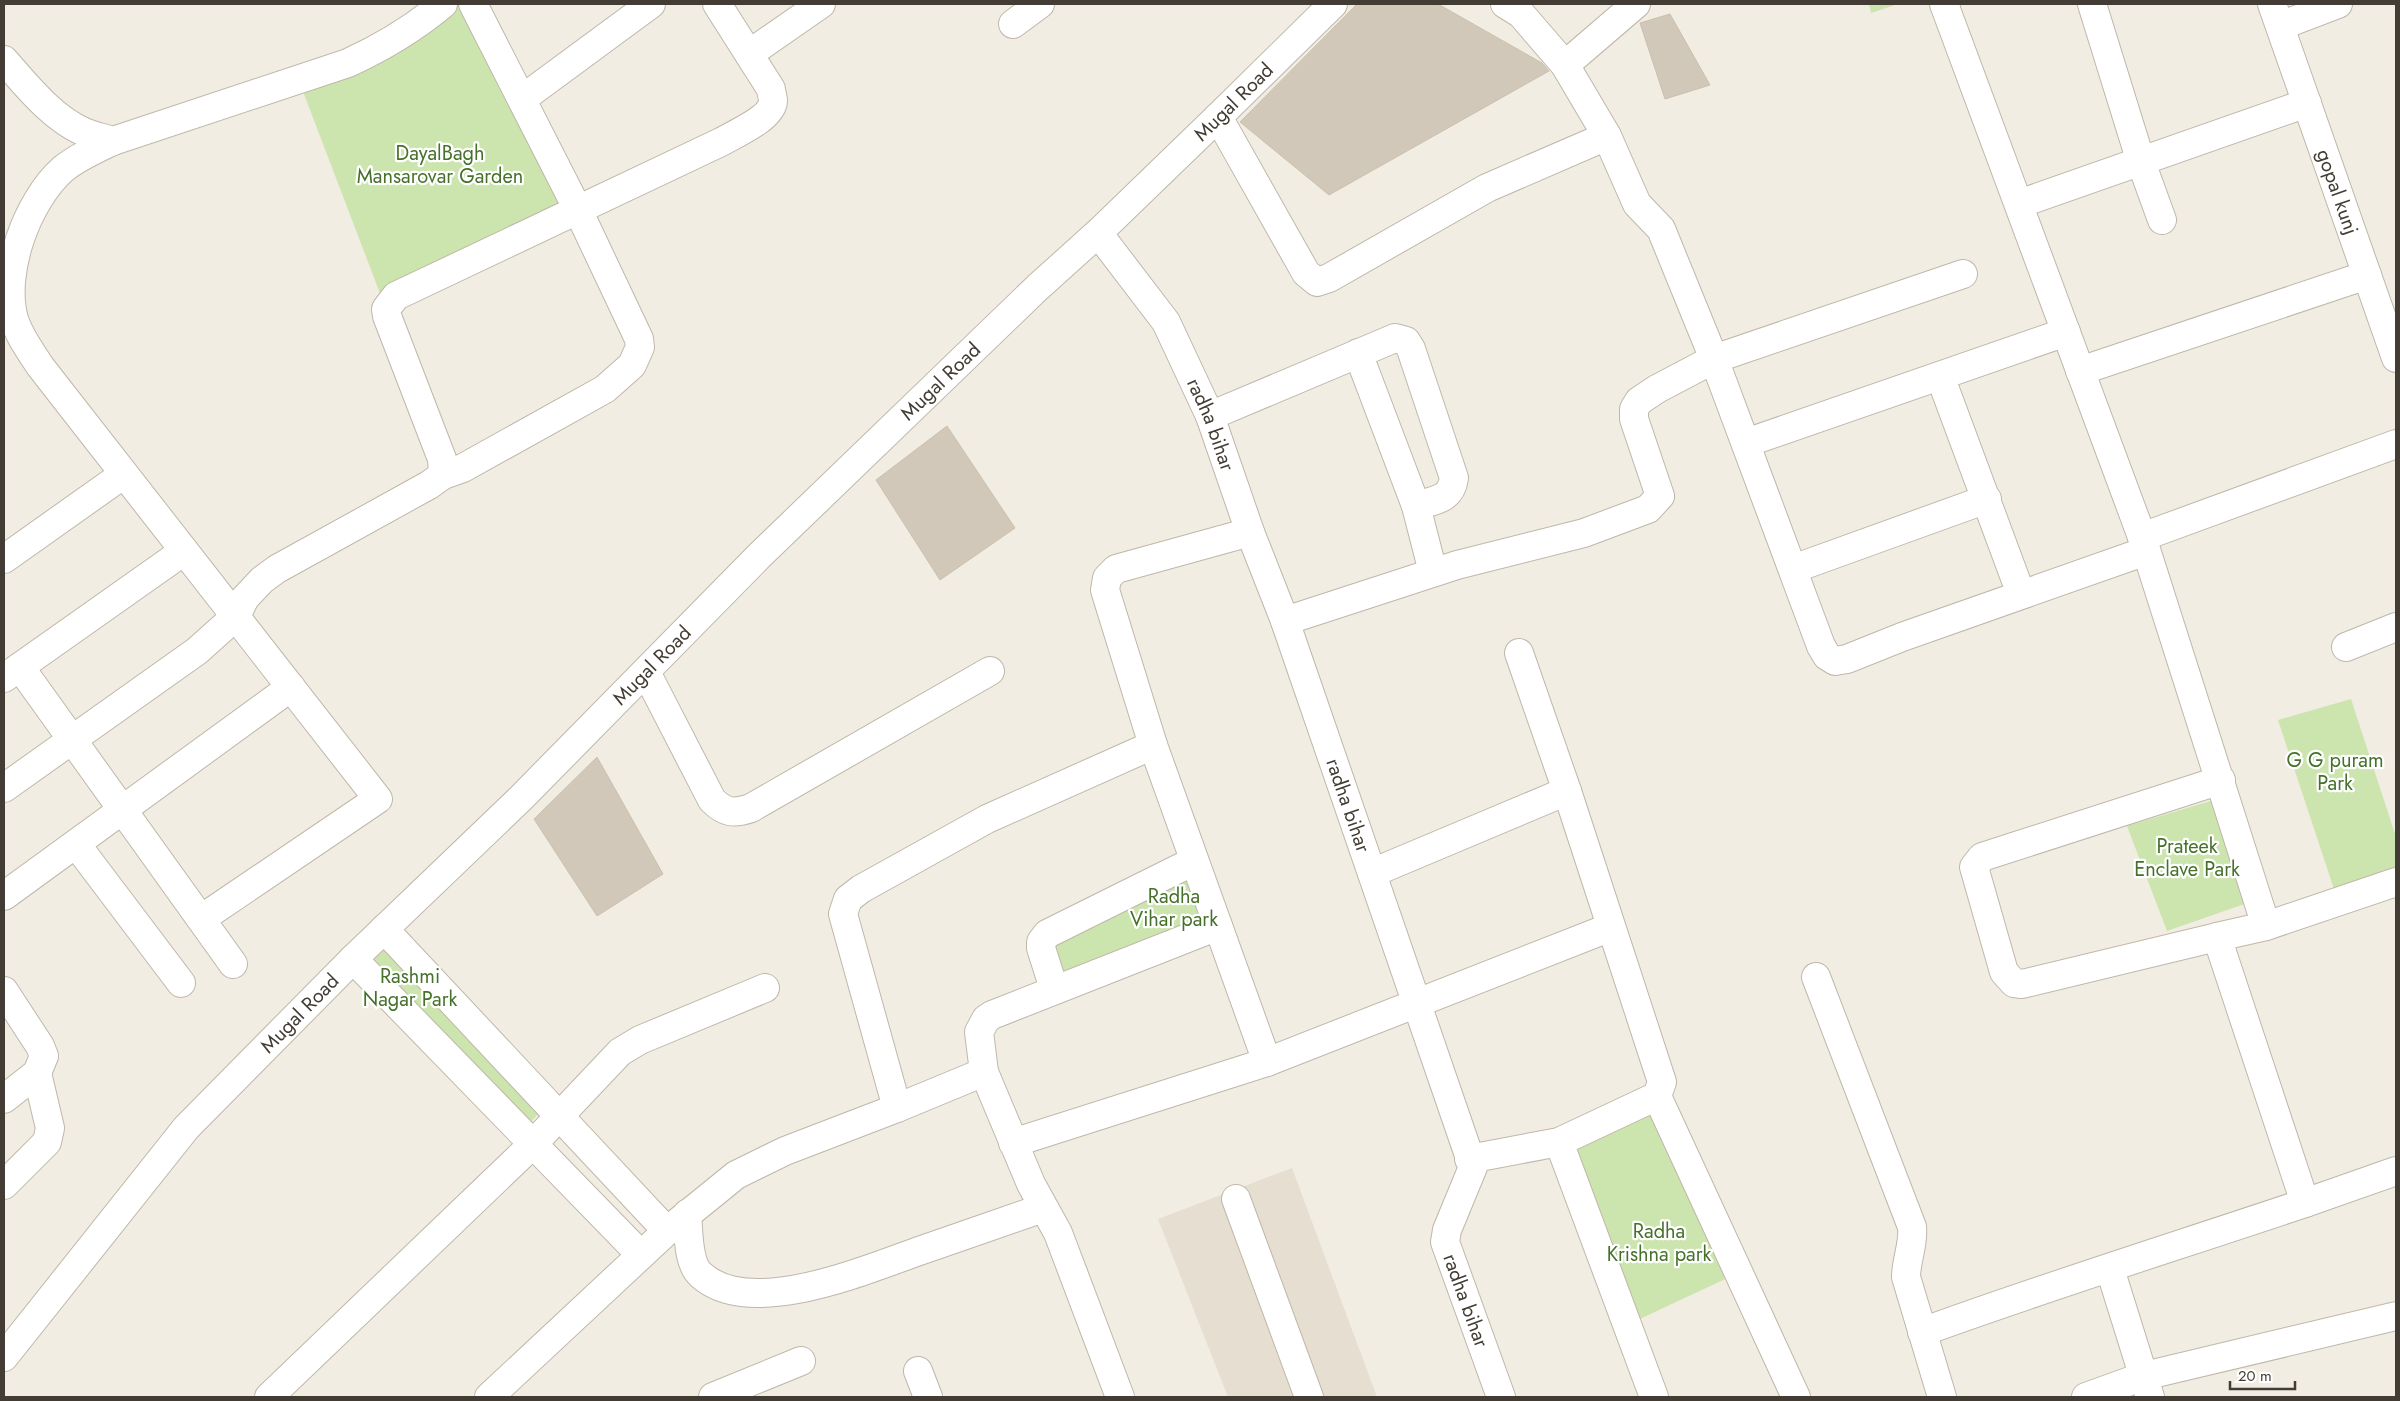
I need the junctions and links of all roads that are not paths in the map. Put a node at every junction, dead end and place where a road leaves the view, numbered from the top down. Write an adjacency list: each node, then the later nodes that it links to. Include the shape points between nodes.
1 (443, 4): 22 (street, via 404,34 348,64)
2 (473, 4): 18 (street)
3 (650, 4): 18 (street)
4 (717, 4): 15 (street)
5 (821, 4): 15 (street)
6 (1040, 4): 14 (street)
7 (1332, 4): 20 (street, Mugal Road)
8 (1505, 4): 17 (street, via 1521,14)
9 (1636, 4): 17 (street)
10 (1946, 4): 24 (street)
11 (2092, 4): 23 (street)
12 (2338, 4): 13 (street)
13 (2276, 15): 19 (street, gopal kunj)
14 (1013, 24)
15 (749, 54): 25 (street, via 771,89 773,100 766,113 752,126)
16 (4, 60): 22 (street, via 45,104 69,124)
17 (1565, 65): 21 (street)
18 (522, 99): 25 (street)
19 (2307, 103): 23 (street); 29 (street, gopal kunj)
20 (1218, 117): 21 (street, via 1306,273 1317,282 1487,188); 27 (street, Mugal Road)
21 (1607, 136): 33 (street, via 1637,204 1661,229)
22 (113, 141): 39 (street, via 72,162 54,178 35,203 20,238 11,300 15,322 40,366)
23 (2140, 162): 24 (street); 26 (street)
24 (2018, 204): 30 (street)
25 (578, 210): 40 (street, via 639,339 638,356 623,376 605,389 464,468); 40 (street, via 396,296 388,304 387,316 442,459)
26 (2162, 220)
27 (1098, 233): 36 (street, radha bihar, via 1166,322); 57 (street, Mugal Road, via 760,556)
28 (1963, 274): 33 (street)
29 (2367, 274): 32 (street, gopal kunj); 34 (street)
30 (2066, 332): 34 (street); 35 (street)
31 (1358, 353): 36 (street); 42 (street); 42 (street, via 1395,338 1406,341 1411,349 1454,478 1452,488 1444,497)
32 (2396, 358)
33 (1714, 359): 37 (street); 48 (street, via 1657,389 1639,401 1634,409 1634,419 1660,496 1648,509 1584,533)
34 (2080, 372): 44 (street)
35 (1940, 376): 37 (street); 41 (street)
36 (1210, 416): 43 (street, radha bihar)
37 (1746, 444): 47 (street)
38 (2396, 444): 44 (street)
39 (124, 474): 45 (street); 46 (street)
40 (443, 475): 50 (street, via 429,486 276,569 245,598)
41 (1986, 499): 47 (street); 49 (street)
42 (1416, 506): 48 (street)
43 (1250, 532): 51 (street, radha bihar); 60 (street, via 1116,570 1107,578 1105,590)
44 (2144, 544): 49 (street); 61 (street)
45 (184, 551): 50 (street); 56 (street)
46 (4, 559)
47 (1793, 570): 49 (street, via 1821,646 1835,661)
48 (1433, 572): 51 (street)
49 (2022, 594)
50 (236, 616): 58 (street); 59 (street, via 197,651)
51 (1285, 621): 67 (street, radha bihar)
52 (2396, 627): 53 (street)
53 (2346, 646)
54 (1519, 653): 63 (street)
55 (990, 671): 57 (street, via 739,812 728,812 712,800)
56 (12, 672): 59 (street)
57 (646, 672): 74 (street, Mugal Road)
58 (291, 687): 64 (street); 70 (street, via 378,798)
59 (72, 739): 62 (street); 64 (street)
60 (1153, 745): 66 (street); 89 (street, via 987,819 848,899 843,914)
61 (2221, 780): 72 (street); 75 (street, via 1982,858 1974,867 2004,972 2014,983 2022,984)
62 (4, 788)
63 (1567, 791): 67 (street); 73 (street)
64 (123, 810): 65 (street); 70 (street)
65 (76, 844): 69 (street); 79 (street)
66 (1194, 861): 71 (street); 81 (street, via 1046,934 1041,948)
67 (1372, 873): 83 (street, radha bihar)
68 (2396, 882): 72 (street)
69 (4, 896)
70 (202, 920): 77 (street)
71 (1218, 926): 81 (street); 84 (street)
72 (2266, 926): 75 (street)
73 (1611, 927): 83 (street); 87 (street, via 1662,1082)
74 (384, 929): 76 (street, Mugal Road); 90 (street)
75 (2217, 937): 98 (street)
76 (353, 959): 93 (street); 105 (street, Mugal Road, via 186,1128)
77 (233, 964)
78 (1816, 976): 104 (street, via 1912,1227 1906,1277)
79 (181, 983)
80 (765, 988): 90 (street, via 630,1045)
81 (1054, 989): 85 (street, via 986,1019 979,1032)
82 (4, 991): 86 (street, via 40,1046 44,1056)
83 (1416, 1002): 84 (street); 94 (street, radha bihar)
84 (1267, 1062): 92 (street)
85 (984, 1072): 89 (street); 92 (street)
86 (37, 1073): 88 (street); 96 (street, via 50,1128 47,1142)
87 (1658, 1096): 91 (street); 117 (street)
88 (4, 1099)
89 (897, 1108): 100 (street, via 757,1163 736,1174)
90 (558, 1115): 93 (street); 100 (street)
91 (1559, 1142): 94 (street); 116 (street)
92 (1013, 1143): 99 (street)
93 (533, 1144): 101 (street); 109 (street)
94 (1470, 1159): 115 (street, radha bihar, via 1473,1167 1470,1178 1444,1242)
95 (2396, 1171): 98 (street)
96 (4, 1185)
97 (1236, 1200): 114 (street)
98 (2306, 1203): 102 (street)
99 (1043, 1208): 100 (street, via 825,1283 768,1293 729,1290 701,1275); 113 (street, via 1058,1233)
100 (677, 1222): 101 (street)
101 (641, 1255): 110 (street)
102 (2110, 1269): 104 (street, via 2035,1291); 108 (street)
103 (2396, 1316): 108 (street)
104 (1922, 1332): 118 (street)
105 (4, 1357)
106 (801, 1361): 111 (street)
107 (918, 1371): 112 (street)
108 (2147, 1387): 119 (street)
109 (269, 1397)
110 (489, 1397)
111 (713, 1397)
112 (928, 1397)
113 (1120, 1397)
114 (1309, 1397)
115 (1501, 1397)
116 (1654, 1397)
117 (1796, 1397)
118 (1942, 1397)
119 (2086, 1397)

